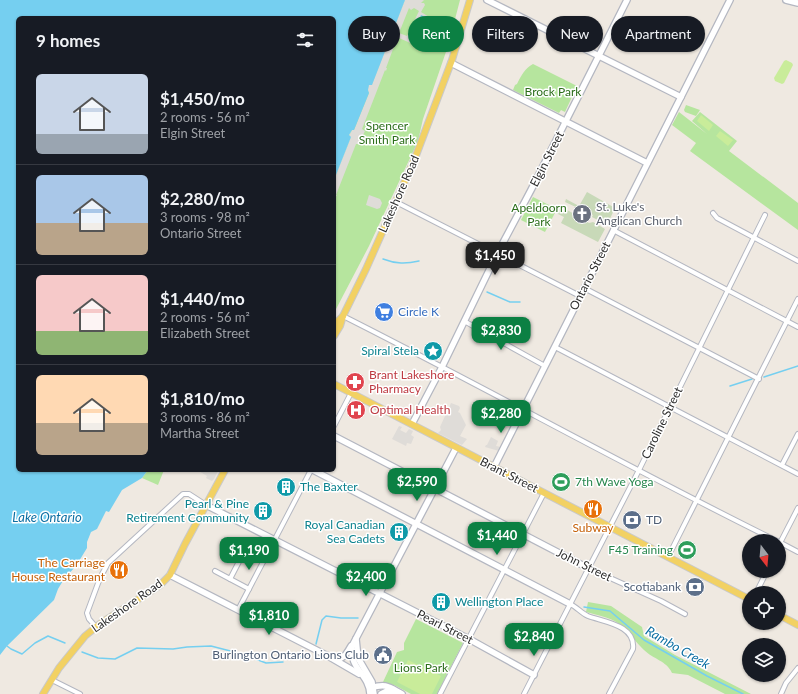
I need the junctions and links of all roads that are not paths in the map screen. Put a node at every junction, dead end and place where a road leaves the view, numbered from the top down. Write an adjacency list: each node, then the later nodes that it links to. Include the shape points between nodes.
1 (470, 0): 8 (main road, Lakeshore Road)
2 (486, 0): 7 (street)
3 (627, 0): 7 (street, Elgin Street)
4 (730, 0): 9 (street, Ontario Street)
5 (786, 0): 6 (street)
6 (798, 3)
7 (599, 56): 9 (street); 10 (street, Elgin Street)
8 (451, 63): 10 (street); 12 (main road, Lakeshore Road, via 416,158)
9 (681, 97): 11 (street, Ontario Street)
10 (567, 122): 11 (street); 17 (street, Elgin Street)
11 (647, 163): 15 (street, Ontario Street)
12 (396, 202): 17 (street); 23 (main road, Lakeshore Road)
13 (713, 213): 16 (street, via 717,218)
14 (765, 215): 16 (street, Caroline Street)
15 (613, 230): 19 (street, Ontario Street); 20 (street)
16 (753, 238): 18 (street); 20 (street, Caroline Street)
17 (497, 254): 21 (street); 25 (street, Elgin Street)
18 (798, 261)
19 (584, 288): 21 (street, Ontario Street); 30 (street)
20 (727, 291): 24 (street); 30 (street, Caroline Street)
21 (580, 296): 29 (street, Ontario Street)
22 (798, 300): 24 (street)
23 (342, 316): 26 (main road, Lakeshore Road); 28 (main road, Lakeshore Road); 32 (street)
24 (787, 321): 27 (street); 33 (street)
25 (464, 322): 31 (street); 32 (street, Elgin Street)
26 (336, 323)
27 (798, 327)
28 (336, 333)
29 (555, 347): 31 (street, Ontario Street); 36 (street)
30 (699, 347): 33 (street); 36 (street, Caroline Street)
31 (545, 366): 37 (street, Ontario Street)
32 (442, 367): 37 (street); 39 (street, Elgin Street)
33 (759, 379): 42 (street)
34 (336, 385): 35 (main road, Brant Street)
35 (351, 393): 38 (street); 39 (main road, Brant Street)
36 (670, 407): 42 (street); 46 (street, Caroline Street)
37 (523, 410): 45 (street, Ontario Street); 46 (street)
38 (336, 422)
39 (412, 424): 43 (main road, Brant Street)
40 (798, 434): 44 (street)
41 (336, 437): 51 (street, John Street)
42 (729, 438): 44 (street); 53 (street)
43 (456, 448): 45 (main road, Brant Street); 51 (street)
44 (782, 465): 50 (street)
45 (494, 467): 52 (main road, Brant Street)
46 (639, 470): 53 (street); 57 (street, Caroline Street)
47 (224, 472): 54 (main road, Lakeshore Road)
48 (311, 472): 61 (street)
49 (316, 472): 56 (street)
50 (798, 474)
51 (434, 487): 56 (street); 58 (street, John Street)
52 (544, 493): 57 (main road, Brant Street); 58 (street)
53 (697, 501): 59 (street); 66 (street)
54 (206, 504): 61 (street, Pearl Street); 71 (main road, Lakeshore Road); 81 (street, via 189,494 183,494 108,563 88,613)
55 (798, 508): 60 (street)
56 (416, 524): 69 (street); 74 (street)
57 (609, 528): 66 (main road, Brant Street); 68 (street, Caroline Street)
58 (523, 534): 68 (street, John Street); 69 (street)
59 (761, 534)
60 (784, 534)
61 (275, 540): 67 (street); 74 (street, Pearl Street)
62 (230, 542): 64 (street)
63 (786, 546): 65 (street)
64 (244, 550): 67 (street); 72 (street)
65 (798, 552)
66 (668, 558): 75 (main road, Brant Street)
67 (264, 561): 73 (street)
68 (588, 568): 76 (street, Caroline Street); 78 (street, John Street)
69 (504, 570): 76 (street); 83 (street)
70 (215, 571): 72 (street)
71 (170, 575): 77 (street); 81 (main road, Lakeshore Road, via 159,586)
72 (230, 578): 73 (street)
73 (249, 589): 77 (street)
74 (380, 594): 82 (street); 83 (street, Pearl Street)
75 (742, 595)
76 (570, 604): 87 (street, Caroline Street); 98 (street, via 588,616 621,627 633,643)
77 (238, 610): 85 (street)
78 (684, 614)
79 (786, 619): 80 (main road)
80 (798, 625)
81 (96, 627): 89 (main road, Lakeshore Road, via 85,636)
82 (356, 639): 84 (street); 90 (street, via 359,660 369,676)
83 (469, 639): 87 (street, Pearl Street); 96 (street)
84 (352, 646): 85 (street, via 340,659); 88 (street, via 353,662)
85 (328, 656): 88 (street)
86 (798, 668): 99 (street)
87 (534, 675): 97 (street, Caroline Street)
88 (364, 678): 90 (street)
89 (52, 680): 92 (main road, Lakeshore Road); 93 (street)
90 (371, 690): 91 (street, via 381,685 389,686); 94 (street)
91 (401, 693): 95 (street, via 387,691)
92 (43, 694)
93 (80, 694)
94 (374, 694)
95 (381, 694)
96 (440, 694)
97 (524, 694)
98 (609, 694)
99 (781, 694)

